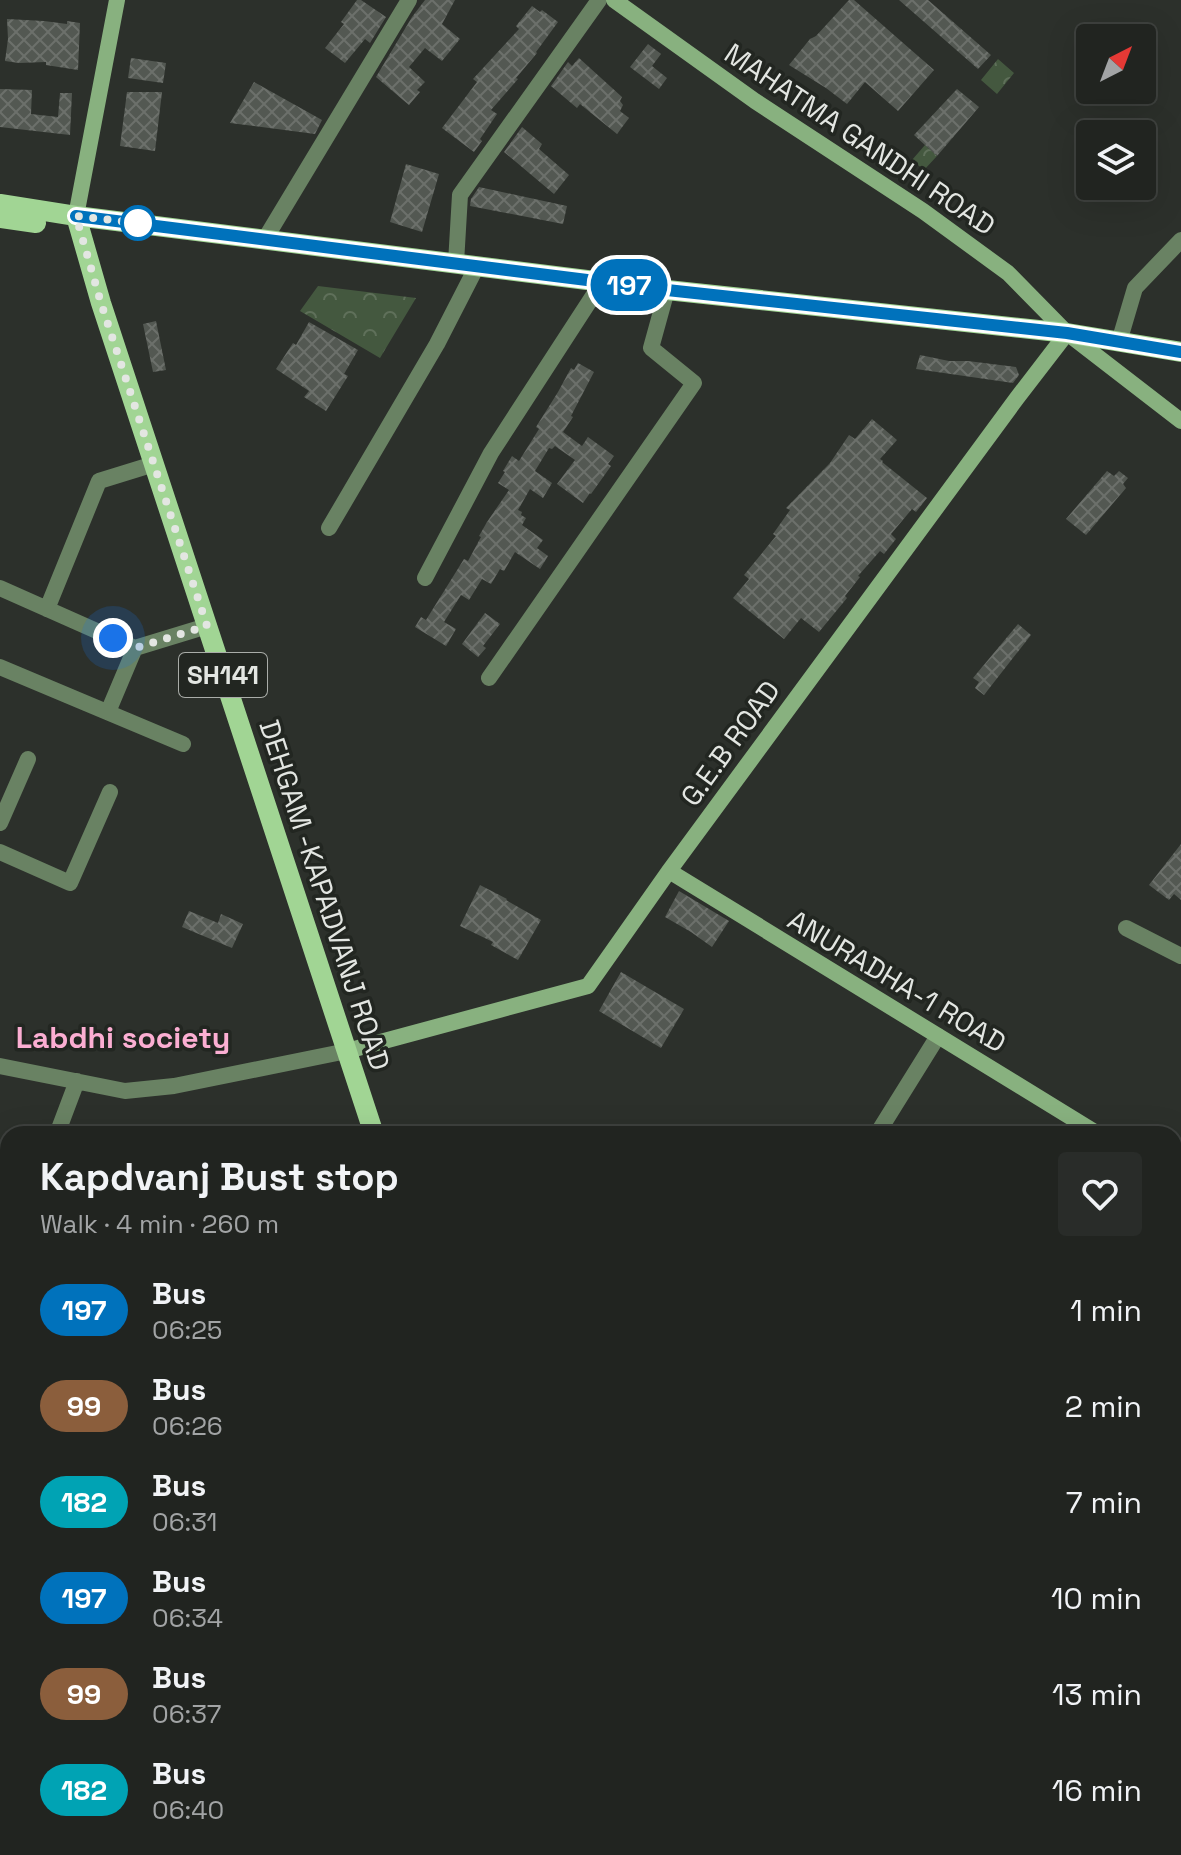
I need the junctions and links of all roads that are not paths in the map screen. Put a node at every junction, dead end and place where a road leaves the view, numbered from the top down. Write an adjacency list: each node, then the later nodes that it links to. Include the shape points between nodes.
1 (117, 0): 7 (street)
2 (409, 0): 8 (street)
3 (599, 0): 10 (street, via 460,195)
4 (614, 0): 13 (street, MAHATMA GANDHI ROAD, via 996,264)
5 (0, 204): 7 (main road)
6 (0, 218): 7 (main road)
7 (78, 222): 8 (main road); 17 (main road, DEHGAM -KAPADVANJ ROAD / SH141)
8 (265, 239): 10 (main road)
9 (1181, 240): 14 (street, via 1135,288)
10 (467, 265): 11 (main road); 18 (street, via 437,344)
11 (602, 282): 12 (main road); 19 (street, via 491,453)
12 (667, 290): 13 (main road); 25 (street, via 651,348 694,383)
13 (1067, 333): 14 (main road); 16 (street, MAHATMA GANDHI ROAD); 32 (street, G.E.B ROAD)
14 (1119, 342): 15 (main road)
15 (1181, 352)
16 (1181, 421)
17 (154, 464): 21 (street, via 99,481); 22 (main road, DEHGAM -KAPADVANJ ROAD / SH141)
18 (329, 528)
19 (425, 578)
20 (0, 588): 21 (street)
21 (47, 609): 23 (street)
22 (207, 626): 23 (street); 36 (main road, DEHGAM -KAPADVANJ ROAD / SH141)
23 (135, 648): 26 (street)
24 (0, 667): 26 (street)
25 (489, 678)
26 (108, 712): 27 (street)
27 (183, 744)
28 (28, 759): 30 (street)
29 (110, 792): 31 (street, via 70,883)
30 (0, 823)
31 (0, 852)
32 (669, 871): 35 (street, ANURADHA-1 ROAD); 36 (street, G.E.B ROAD, via 588,986)
33 (1126, 928): 34 (street)
34 (1181, 956)
35 (938, 1036): 41 (street); 42 (street, ANURADHA-1 ROAD)
36 (347, 1051): 38 (street, via 174,1086 125,1091); 40 (main road, DEHGAM -KAPADVANJ ROAD / SH141)
37 (0, 1066): 38 (street)
38 (77, 1081): 39 (street)
39 (60, 1126)
40 (371, 1126)
41 (882, 1126)
42 (1085, 1126)

